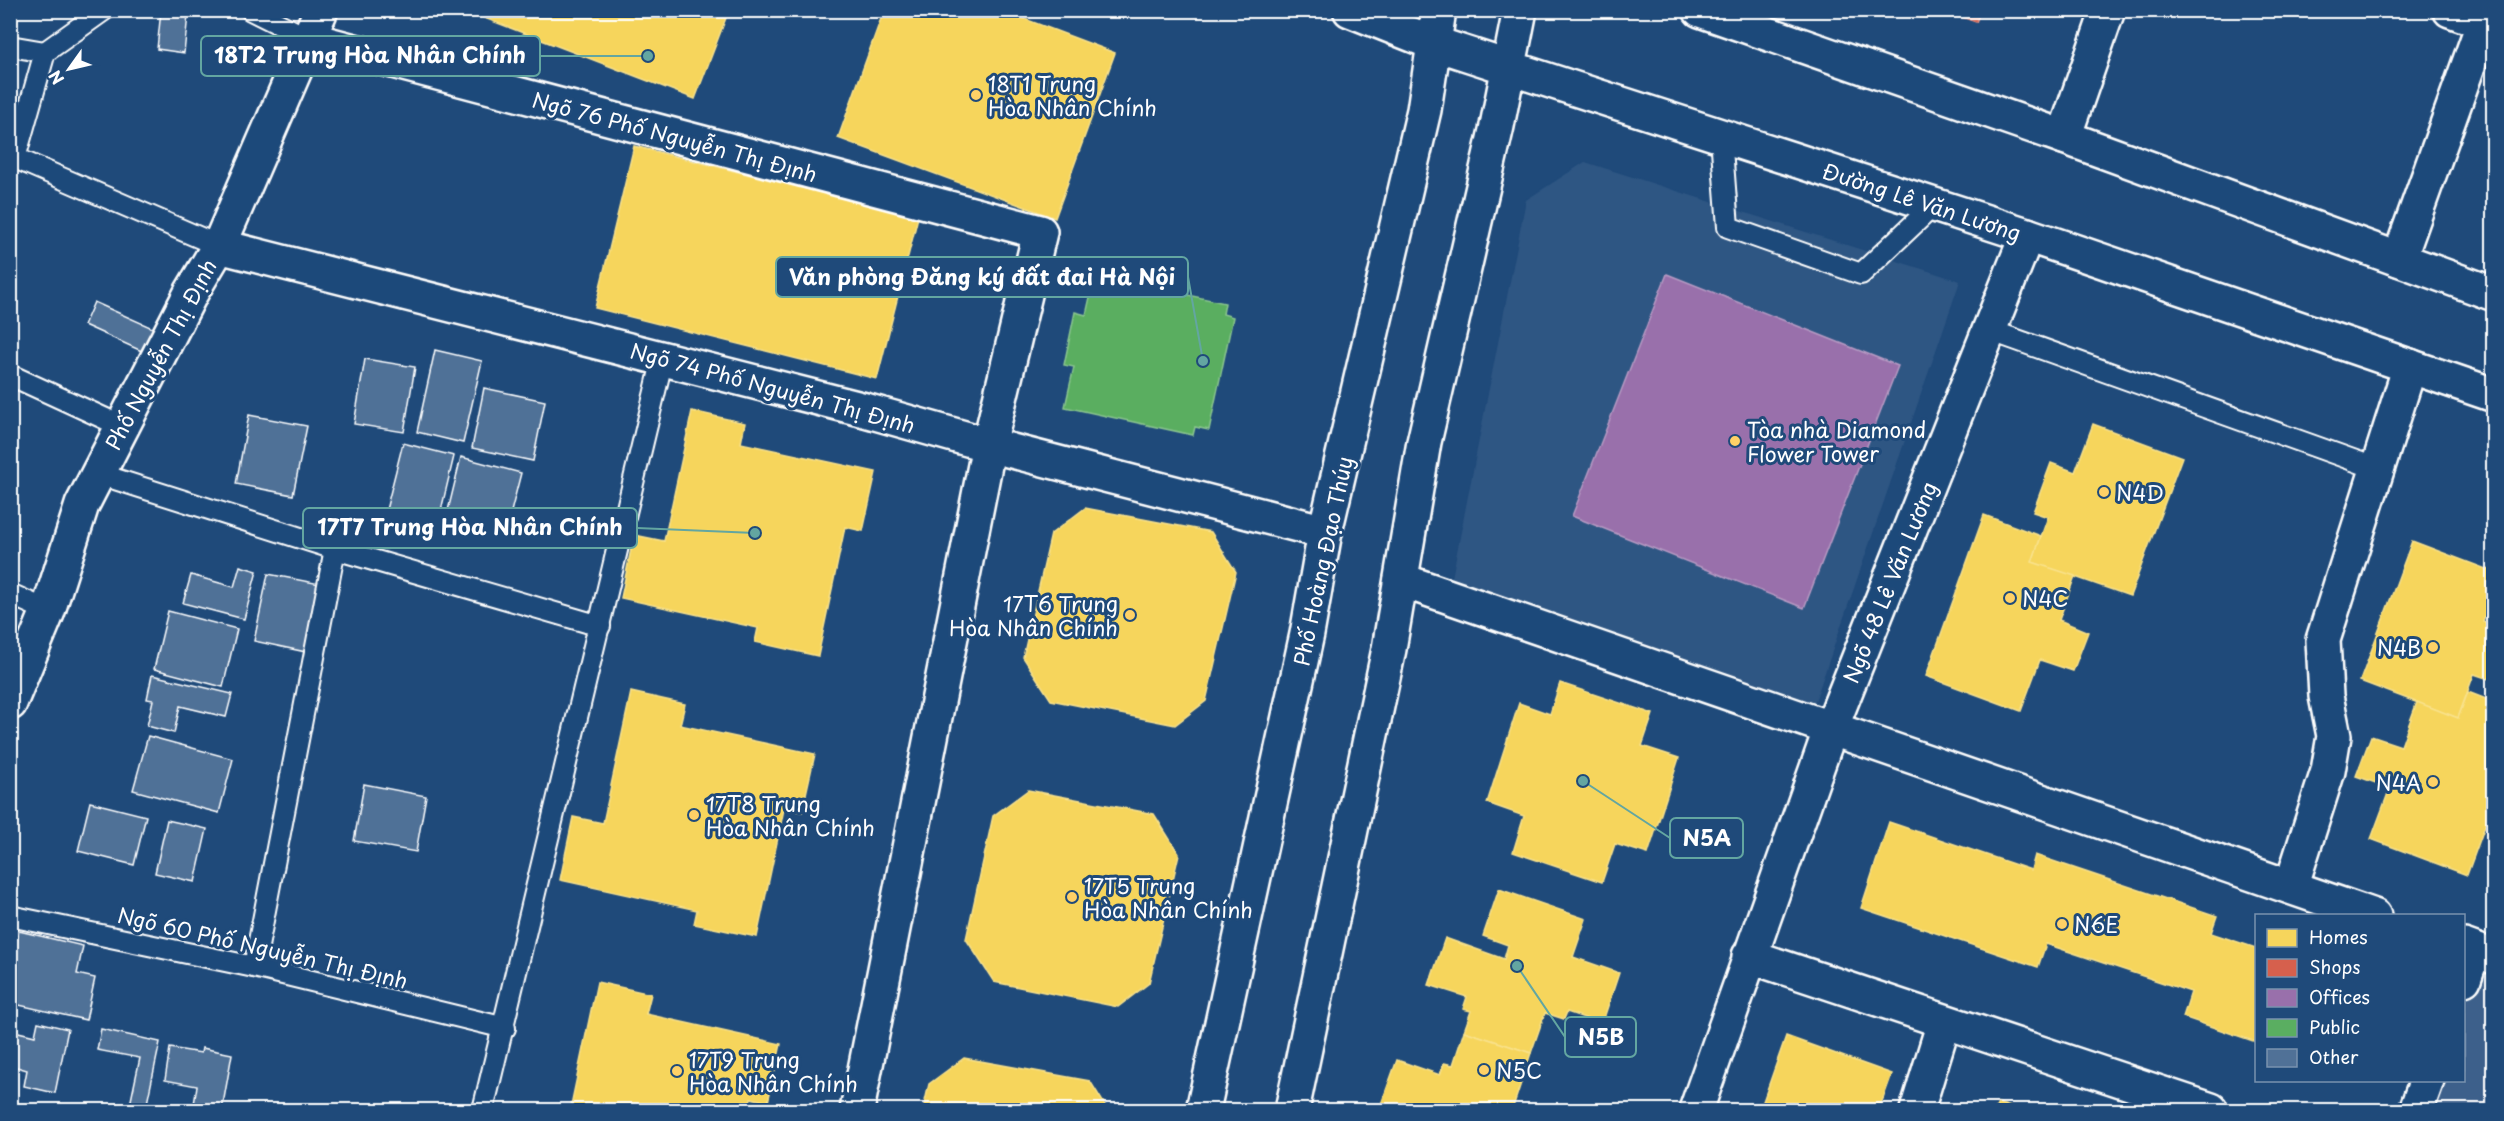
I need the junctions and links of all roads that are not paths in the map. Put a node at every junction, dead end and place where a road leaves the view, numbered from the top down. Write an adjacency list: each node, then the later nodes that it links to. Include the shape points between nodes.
1 (104, 10): 13 (lane)
2 (251, 10): 10 (lane)
3 (1350, 10): 11 (street, Đường Lê Văn Lương)
4 (1439, 10): 11 (street, Phố Hoàng Đạo Thúy)
5 (1520, 10): 14 (street)
6 (1700, 10): 16 (street)
7 (2108, 10): 16 (street)
8 (2450, 10): 9 (street)
9 (2486, 16): 21 (street)
10 (315, 25): 20 (street, Phố Nguyễn Thị Định); 29 (street, Ngõ 76 Phố Nguyễn Thị Định, via 1040,232)
11 (1433, 43): 14 (street, Đường Lê Văn Lương); 32 (street, Phố Hoàng Đạo Thúy, via 1424,110)
12 (10, 46): 13 (lane)
13 (45, 52): 17 (lane)
14 (1509, 66): 15 (street, Đường Lê Văn Lương); 34 (street, via 1424,442)
15 (1721, 136): 18 (street, Đường Lê Văn Lương); 18 (lane, via 1728,227 1861,274)
16 (2064, 137): 21 (street)
17 (13, 161): 20 (lane)
18 (1934, 205): 19 (street, Đường Lê Văn Lương)
19 (2027, 235): 23 (street, Ngõ 48 Lê Văn Lương); 25 (street, Đường Lê Văn Lương)
20 (219, 246): 24 (street, Ngõ 74 Phố Nguyễn Thị Định); 28 (street, Phố Nguyễn Thị Định)
21 (2399, 259): 22 (street)
22 (2493, 294)
23 (1989, 330): 30 (lane); 39 (street, Ngõ 48 Lê Văn Lương)
24 (663, 358): 29 (street, Ngõ 74 Phố Nguyễn Thị Định); 37 (lane)
25 (2410, 366): 27 (street, Đường Lê Văn Lương); 30 (street)
26 (10, 375): 28 (lane)
27 (2493, 395)
28 (121, 426): 31 (street, Phố Nguyễn Thị Định)
29 (989, 445): 32 (street, Ngõ 74 Phố Nguyễn Thị Định); 50 (street)
30 (2378, 469): 40 (street, via 2324,640 2326,696 2334,736 2328,771)
31 (96, 473): 33 (lane); 36 (street, Phố Nguyễn Thị Định)
32 (1325, 532): 51 (street, Phố Hoàng Đạo Thúy, via 1307,634)
33 (335, 549): 37 (lane); 44 (lane)
34 (1401, 580): 39 (street); 52 (street)
35 (10, 594): 36 (lane)
36 (48, 611): 38 (street, Phố Nguyễn Thị Định)
37 (600, 626): 46 (lane)
38 (10, 703)
39 (1831, 728): 40 (street); 43 (street, Ngõ 48 Lê Văn Lương)
40 (2291, 887): 41 (street)
41 (2371, 914)
42 (10, 916): 44 (lane, Ngõ 60 Phố Nguyễn Thị Định)
43 (1749, 956): 45 (street); 53 (street, Ngõ 48 Lê Văn Lương)
44 (254, 967): 46 (lane, Ngõ 60 Phố Nguyễn Thị Định)
45 (1944, 1022): 48 (street); 54 (street)
46 (505, 1028): 49 (lane)
47 (2426, 1082): 56 (street)
48 (2165, 1103): 55 (street)
49 (483, 1110)
50 (857, 1110)
51 (1203, 1110)
52 (1292, 1110)
53 (1696, 1110)
54 (1917, 1110)
55 (2211, 1110)
56 (2416, 1110)

